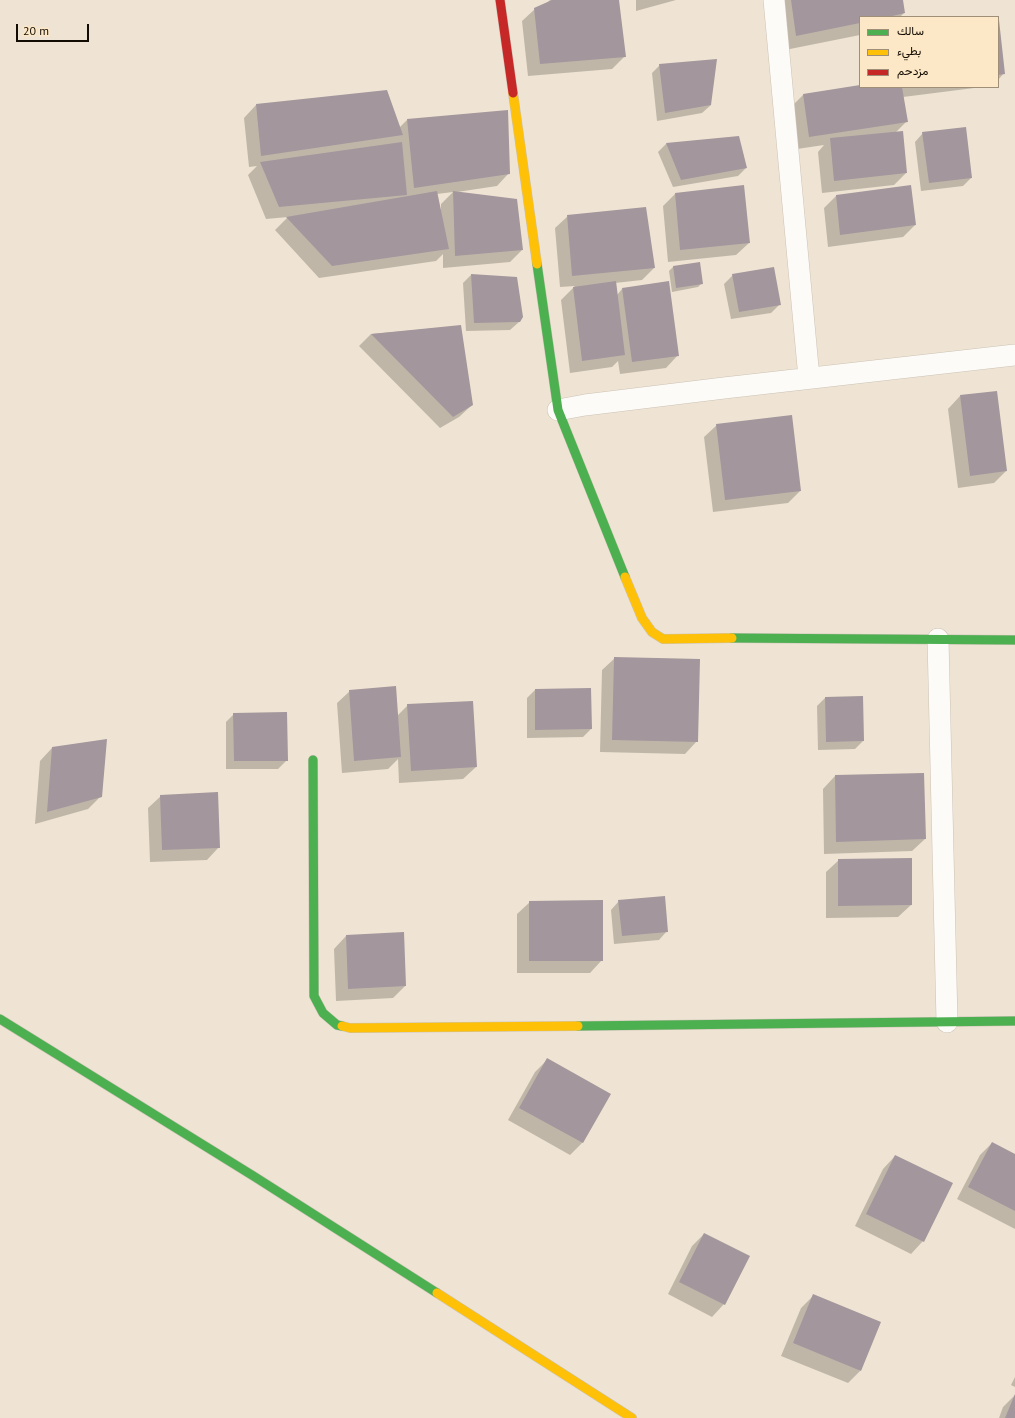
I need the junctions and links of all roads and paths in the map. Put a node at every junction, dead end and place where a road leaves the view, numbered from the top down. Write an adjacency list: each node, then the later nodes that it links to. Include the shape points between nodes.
1 (500, 0): 5 (street)
2 (774, 0): 4 (street)
3 (1015, 355): 4 (street)
4 (810, 378): 5 (street)
5 (558, 410): 6 (street, via 642,618 652,632 663,639)
6 (938, 639): 7 (street); 11 (street)
7 (1015, 640)
8 (313, 760): 11 (street, via 314,996 323,1013 337,1025 350,1028)
9 (0, 1019): 12 (street, via 256,1176)
10 (1015, 1021): 11 (street)
11 (947, 1022)
12 (632, 1418)

